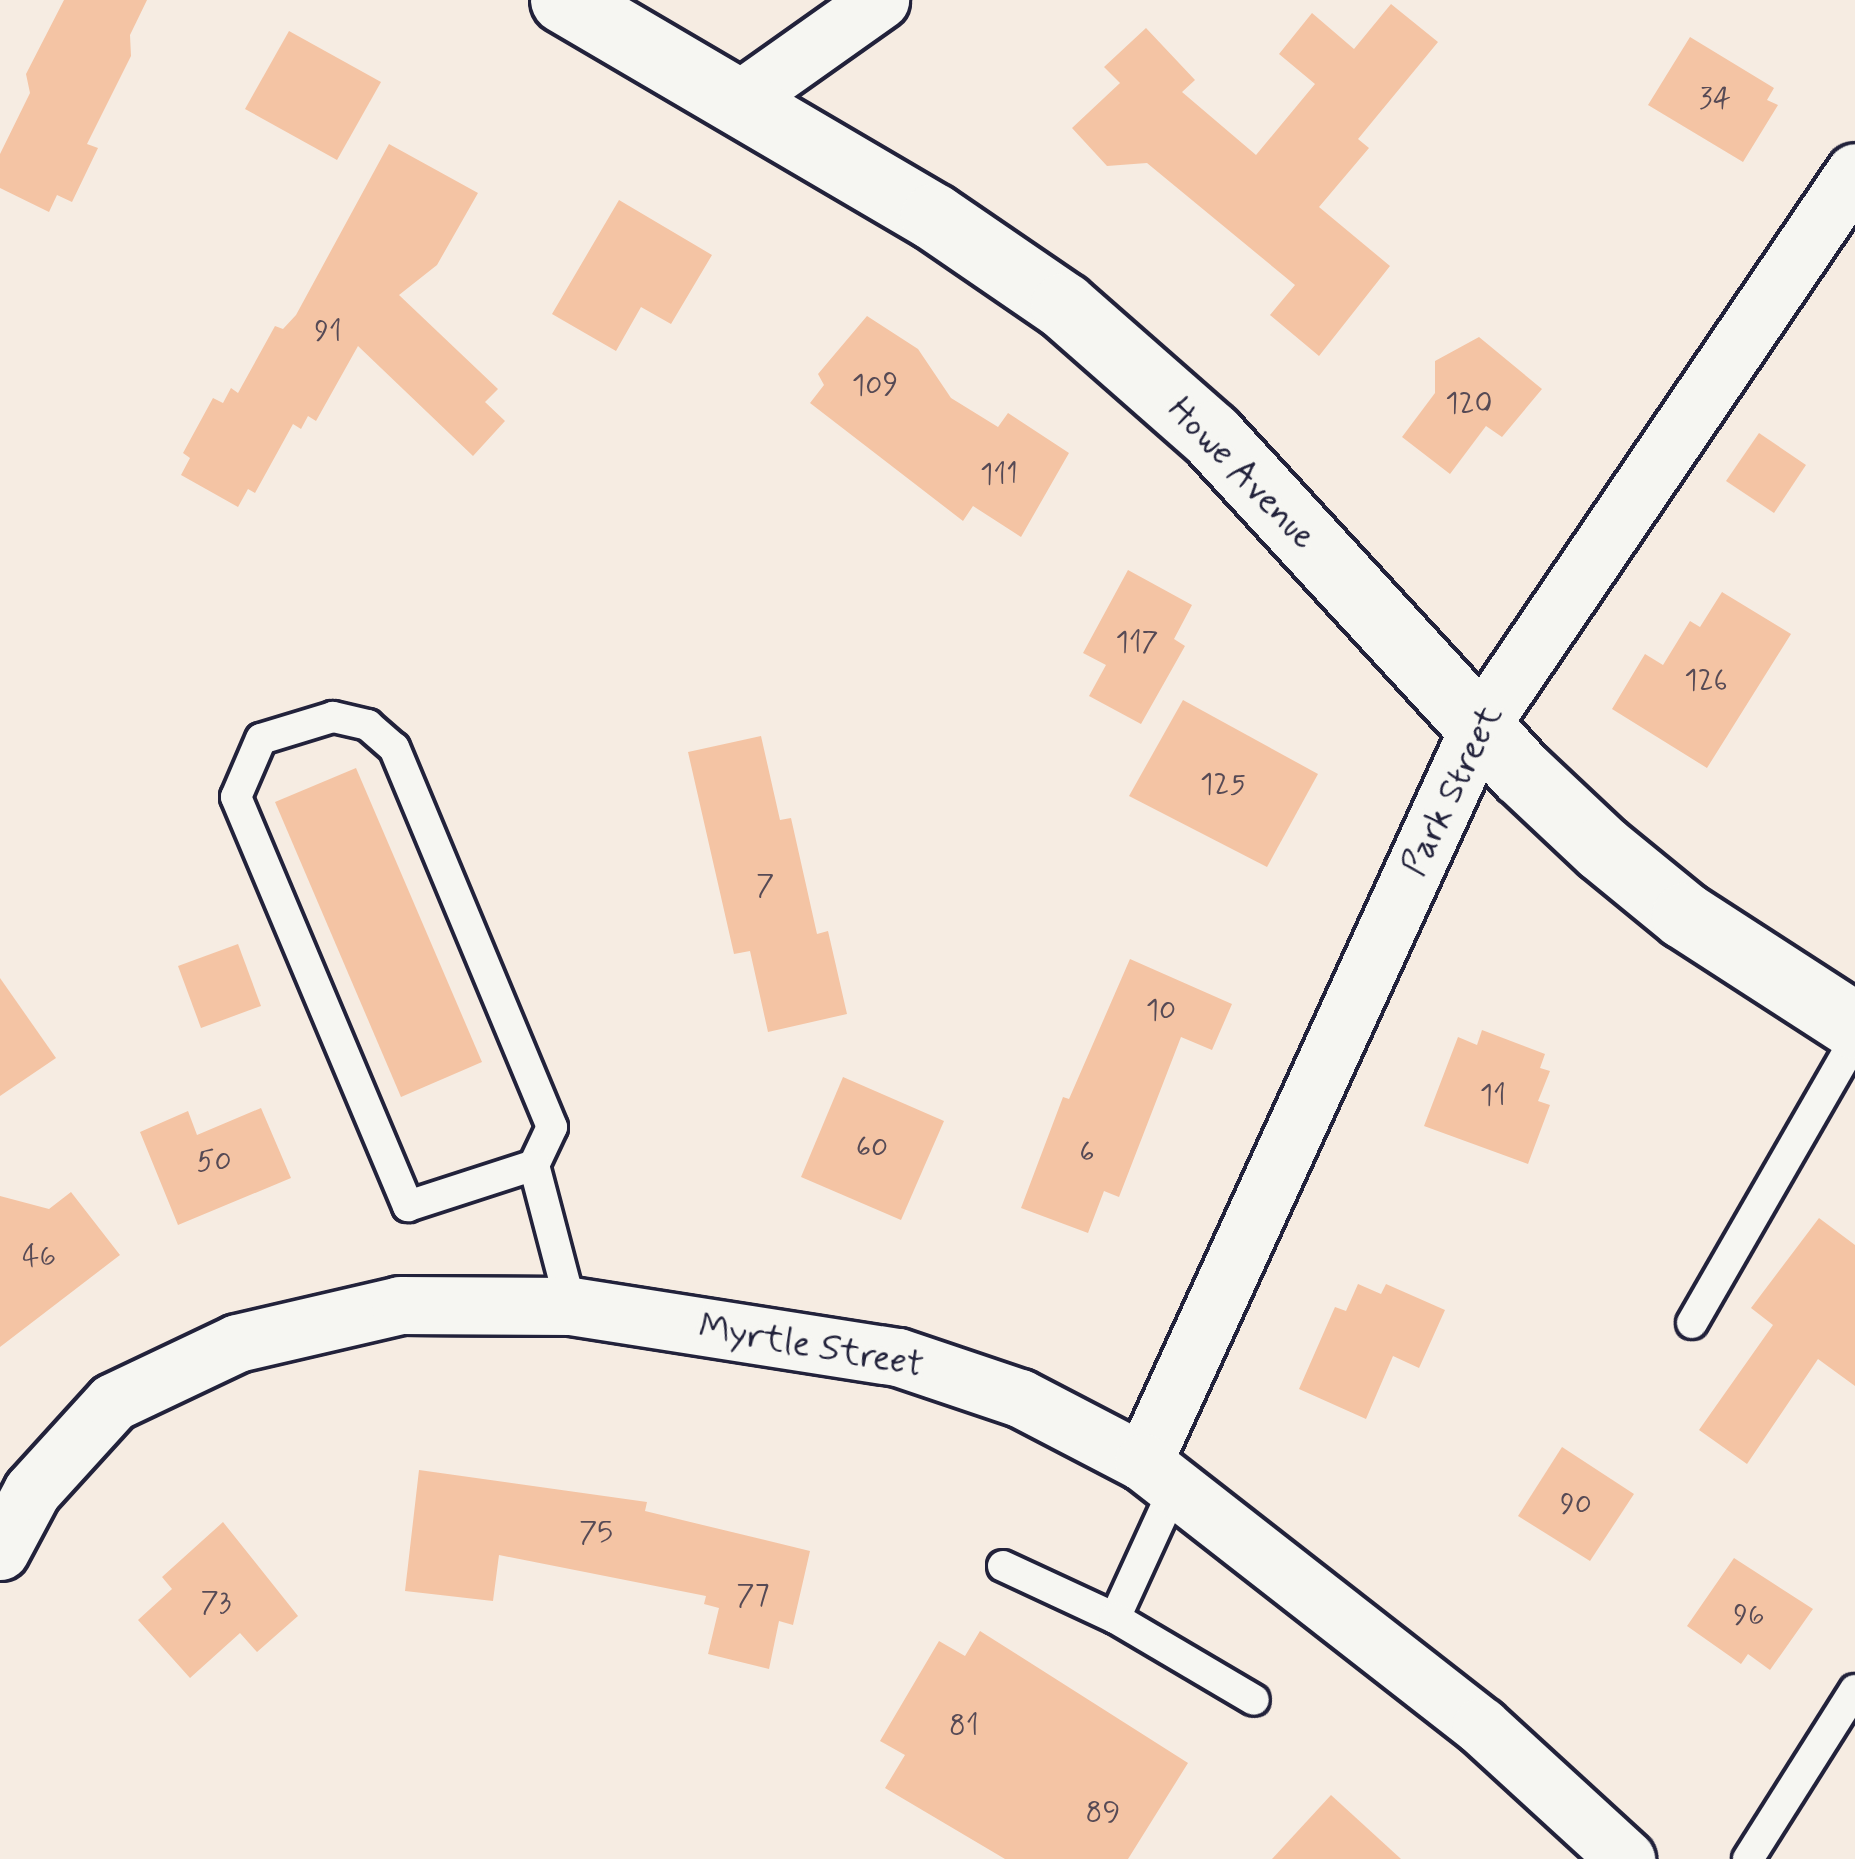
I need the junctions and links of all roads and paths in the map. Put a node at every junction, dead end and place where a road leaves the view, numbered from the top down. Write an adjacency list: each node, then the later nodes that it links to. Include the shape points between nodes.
1 (564, 0): 3 (main road, Howe Avenue)
2 (880, 0): 3 (street)
3 (739, 100): 5 (main road, Howe Avenue, via 1064,306 1211,436)
4 (1855, 172): 5 (street, Park Street)
5 (1479, 727): 6 (main road, Howe Avenue, via 1685,916); 11 (street, Park Street)
6 (1855, 1026)
7 (1855, 1040): 10 (lane)
8 (534, 1165): 8 (lane, via 408,1206 236,797 261,739 333,717 368,725 394,748 552,1127); 9 (lane)
9 (571, 1306): 11 (street, Myrtle Street, via 898,1358 1020,1398); 12 (street, Myrtle Street, via 400,1305 237,1343 113,1402 32,1491)
10 (1691, 1323)
11 (1159, 1474): 14 (lane); 17 (street, Myrtle Street, via 1480,1726)
12 (0, 1551)
13 (1003, 1566): 14 (lane)
14 (1114, 1618): 16 (lane)
15 (1855, 1690): 18 (lane)
16 (1254, 1700)
17 (1626, 1859)
18 (1748, 1859)

